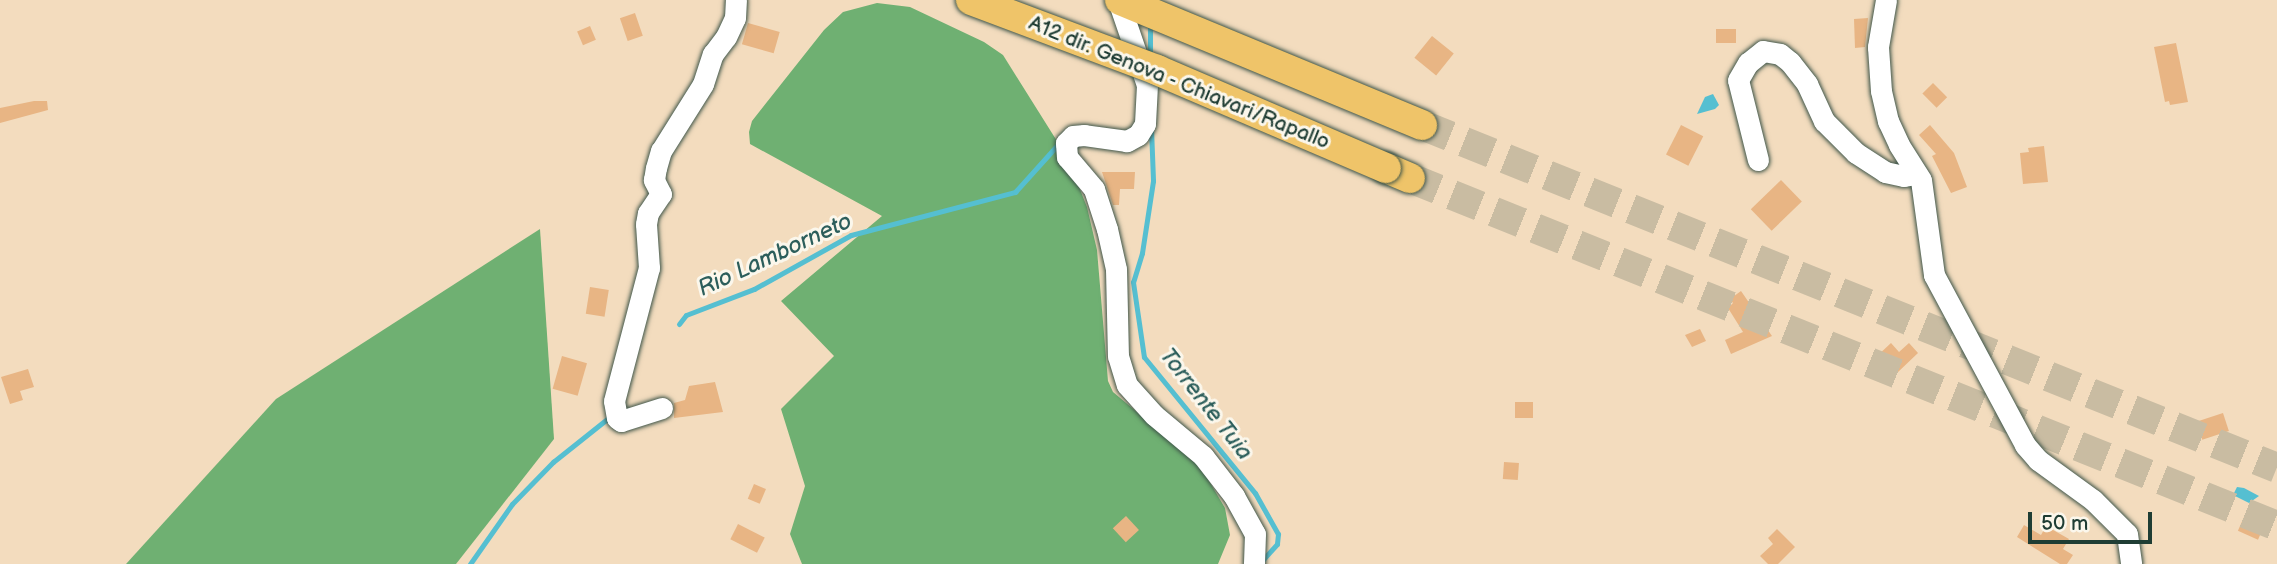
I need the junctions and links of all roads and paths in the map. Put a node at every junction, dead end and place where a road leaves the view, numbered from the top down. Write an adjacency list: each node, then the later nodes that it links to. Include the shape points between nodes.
1 (736, 0): 9 (street, via 735,18 726,37 661,151 656,168 654,180 661,194 646,225 649,268 614,401 621,421)
2 (971, 0): 7 (highway, A12 dir. Genova - Chiavari/Rapallo, bridge, via 1157,70)
3 (1119, 0): 5 (highway); 10 (street, via 1147,85 1145,124 1138,135 1126,141 1073,136 1066,143 1067,157 1094,189 1107,229 1116,270 1118,356 1127,385 1203,456 1234,496 1255,534)
4 (1886, 0): 8 (street, via 1878,47 1881,91 1888,121)
5 (1422, 125)
6 (1758, 160): 8 (street, via 1738,80 1748,63 1763,51 1780,54 1790,62 1807,84 1824,121 1856,153 1885,172)
7 (1398, 173)
8 (1917, 174): 11 (street, via 1934,275 2025,445 2127,534)
9 (662, 408)
10 (1254, 564)
11 (2131, 564)

